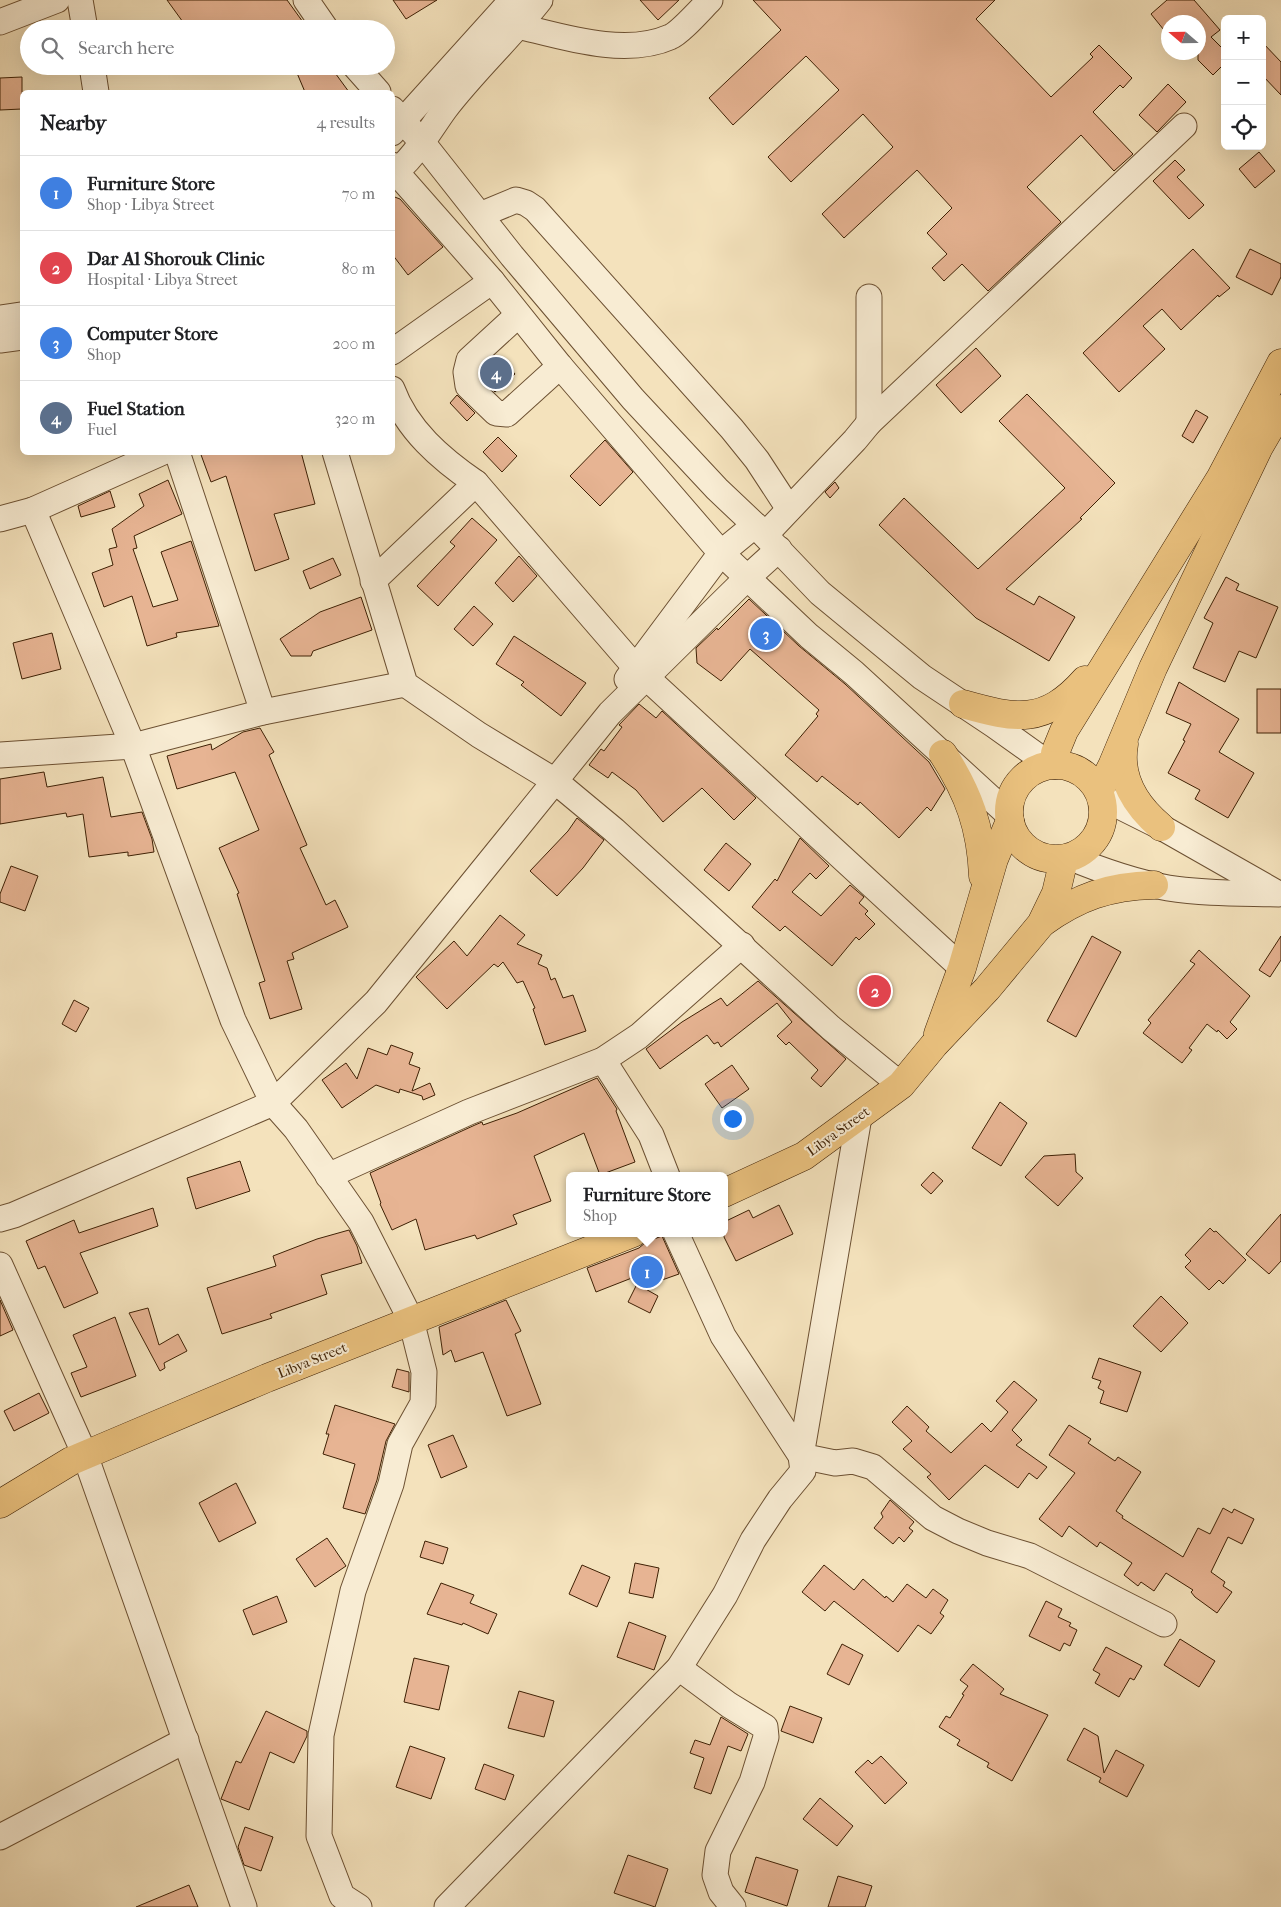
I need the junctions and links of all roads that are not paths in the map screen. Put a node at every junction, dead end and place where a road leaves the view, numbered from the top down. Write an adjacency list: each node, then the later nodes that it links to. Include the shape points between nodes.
1 (57, 0): 11 (street)
2 (80, 0): 8 (street)
3 (290, 0): 9 (street)
4 (306, 0): 10 (street)
5 (512, 0): 19 (street)
6 (540, 0): 12 (street)
7 (710, 0): 12 (street, via 672,37 637,46 585,42)
8 (83, 20)
9 (302, 20)
10 (320, 20)
11 (0, 22)
12 (518, 26): 21 (street, via 444,110)
13 (93, 75): 16 (street)
14 (343, 75): 17 (street)
15 (363, 75): 18 (street)
16 (96, 90)
17 (353, 90)
18 (376, 90)
19 (396, 122): 21 (street)
20 (1184, 126): 37 (street)
21 (422, 142): 22 (street); 24 (street)
22 (395, 169)
23 (395, 171): 25 (street)
24 (480, 216): 42 (street, via 516,200 534,209 732,429); 45 (street, via 633,399)
25 (492, 281): 28 (street); 32 (street)
26 (869, 297): 37 (street)
27 (20, 315): 29 (street)
28 (518, 315): 34 (street); 34 (street, via 469,360 466,372 468,386 496,413 508,414)
29 (0, 318)
30 (20, 337): 31 (street)
31 (0, 340)
32 (395, 350)
33 (1281, 364): 49 (main road, via 1221,477)
34 (560, 366): 46 (street)
35 (395, 396): 41 (street, via 410,425)
36 (1280, 413): 54 (main road, via 1259,447)
37 (869, 423): 42 (street)
38 (155, 455): 43 (street)
39 (178, 455): 53 (street)
40 (336, 455): 48 (street)
41 (476, 484): 48 (street); 50 (street)
42 (789, 509): 45 (street)
43 (33, 510): 44 (street); 55 (street)
44 (0, 519)
45 (766, 536): 46 (street); 47 (street); 52 (street, via 820,593 875,640)
46 (721, 553): 47 (street); 50 (street)
47 (748, 577): 50 (street); 56 (street, via 809,636)
48 (373, 581): 51 (street)
49 (1112, 652): 52 (main road, via 1064,701 1049,710 1016,716); 58 (main road, via 1058,742)
50 (641, 672): 59 (street); 69 (street)
51 (405, 684): 53 (street); 59 (street, via 479,735)
52 (963, 704): 58 (street)
53 (263, 712): 55 (street)
54 (1126, 731): 60 (main road); 62 (main road, via 1123,749 1128,785 1147,816)
55 (133, 746): 57 (street); 73 (street, via 233,1020)
56 (943, 754): 61 (street); 66 (main road, via 970,800 978,826 984,879)
57 (0, 756)
58 (1052, 765): 60 (main road, via 1064,765 1080,772); 61 (main road, via 1023,778 1012,795)
59 (555, 781): 68 (street); 73 (street, via 376,1002)
60 (1100, 794): 62 (street); 63 (main road, via 1103,808 1100,829 1088,847)
61 (1010, 818): 63 (main road, via 1018,840 1030,851 1043,857); 66 (main road)
62 (1161, 827): 65 (street)
63 (1066, 858): 64 (street); 67 (main road, via 1056,893)
64 (1154, 885): 65 (street, via 1198,891); 67 (main road, via 1105,890 1082,898)
65 (1280, 895)
66 (981, 906): 69 (main road)
67 (1041, 924): 70 (main road, Libya Street, via 988,989)
68 (742, 945): 71 (street, via 640,1036); 72 (street, via 831,1028)
69 (962, 968): 70 (main road)
70 (934, 1045): 72 (main road, Libya Street)
71 (603, 1060): 75 (street, via 651,1135); 76 (street, via 469,1112)
72 (901, 1085): 74 (main road, Libya Street)
73 (273, 1103): 76 (street, via 296,1129); 78 (street)
74 (859, 1117): 77 (main road, Libya Street, via 804,1156); 84 (street)
75 (665, 1172)
76 (328, 1176): 82 (street, via 361,1222)
77 (728, 1191)
78 (0, 1219)
79 (622, 1237): 82 (main road, Libya Street)
80 (678, 1237): 84 (street, via 723,1336)
81 (0, 1265): 83 (street)
82 (412, 1320): 83 (main road, Libya Street); 91 (street, via 424,1372 423,1403 400,1444 391,1484 353,1591 321,1734 319,1836 342,1896)
83 (86, 1455): 85 (main road, Libya Street); 88 (street)
84 (801, 1456): 86 (street, via 835,1463 853,1461 873,1467 942,1523 987,1543 1030,1556); 87 (street, via 803,1471 780,1499 754,1540 726,1595)
85 (0, 1504)
86 (1164, 1624)
87 (678, 1668): 92 (street); 93 (street, via 766,1731 752,1782 718,1851 715,1874)
88 (186, 1740): 89 (street); 90 (street)
89 (0, 1836)
90 (244, 1907)
91 (359, 1907)
92 (447, 1907)
93 (733, 1907)

